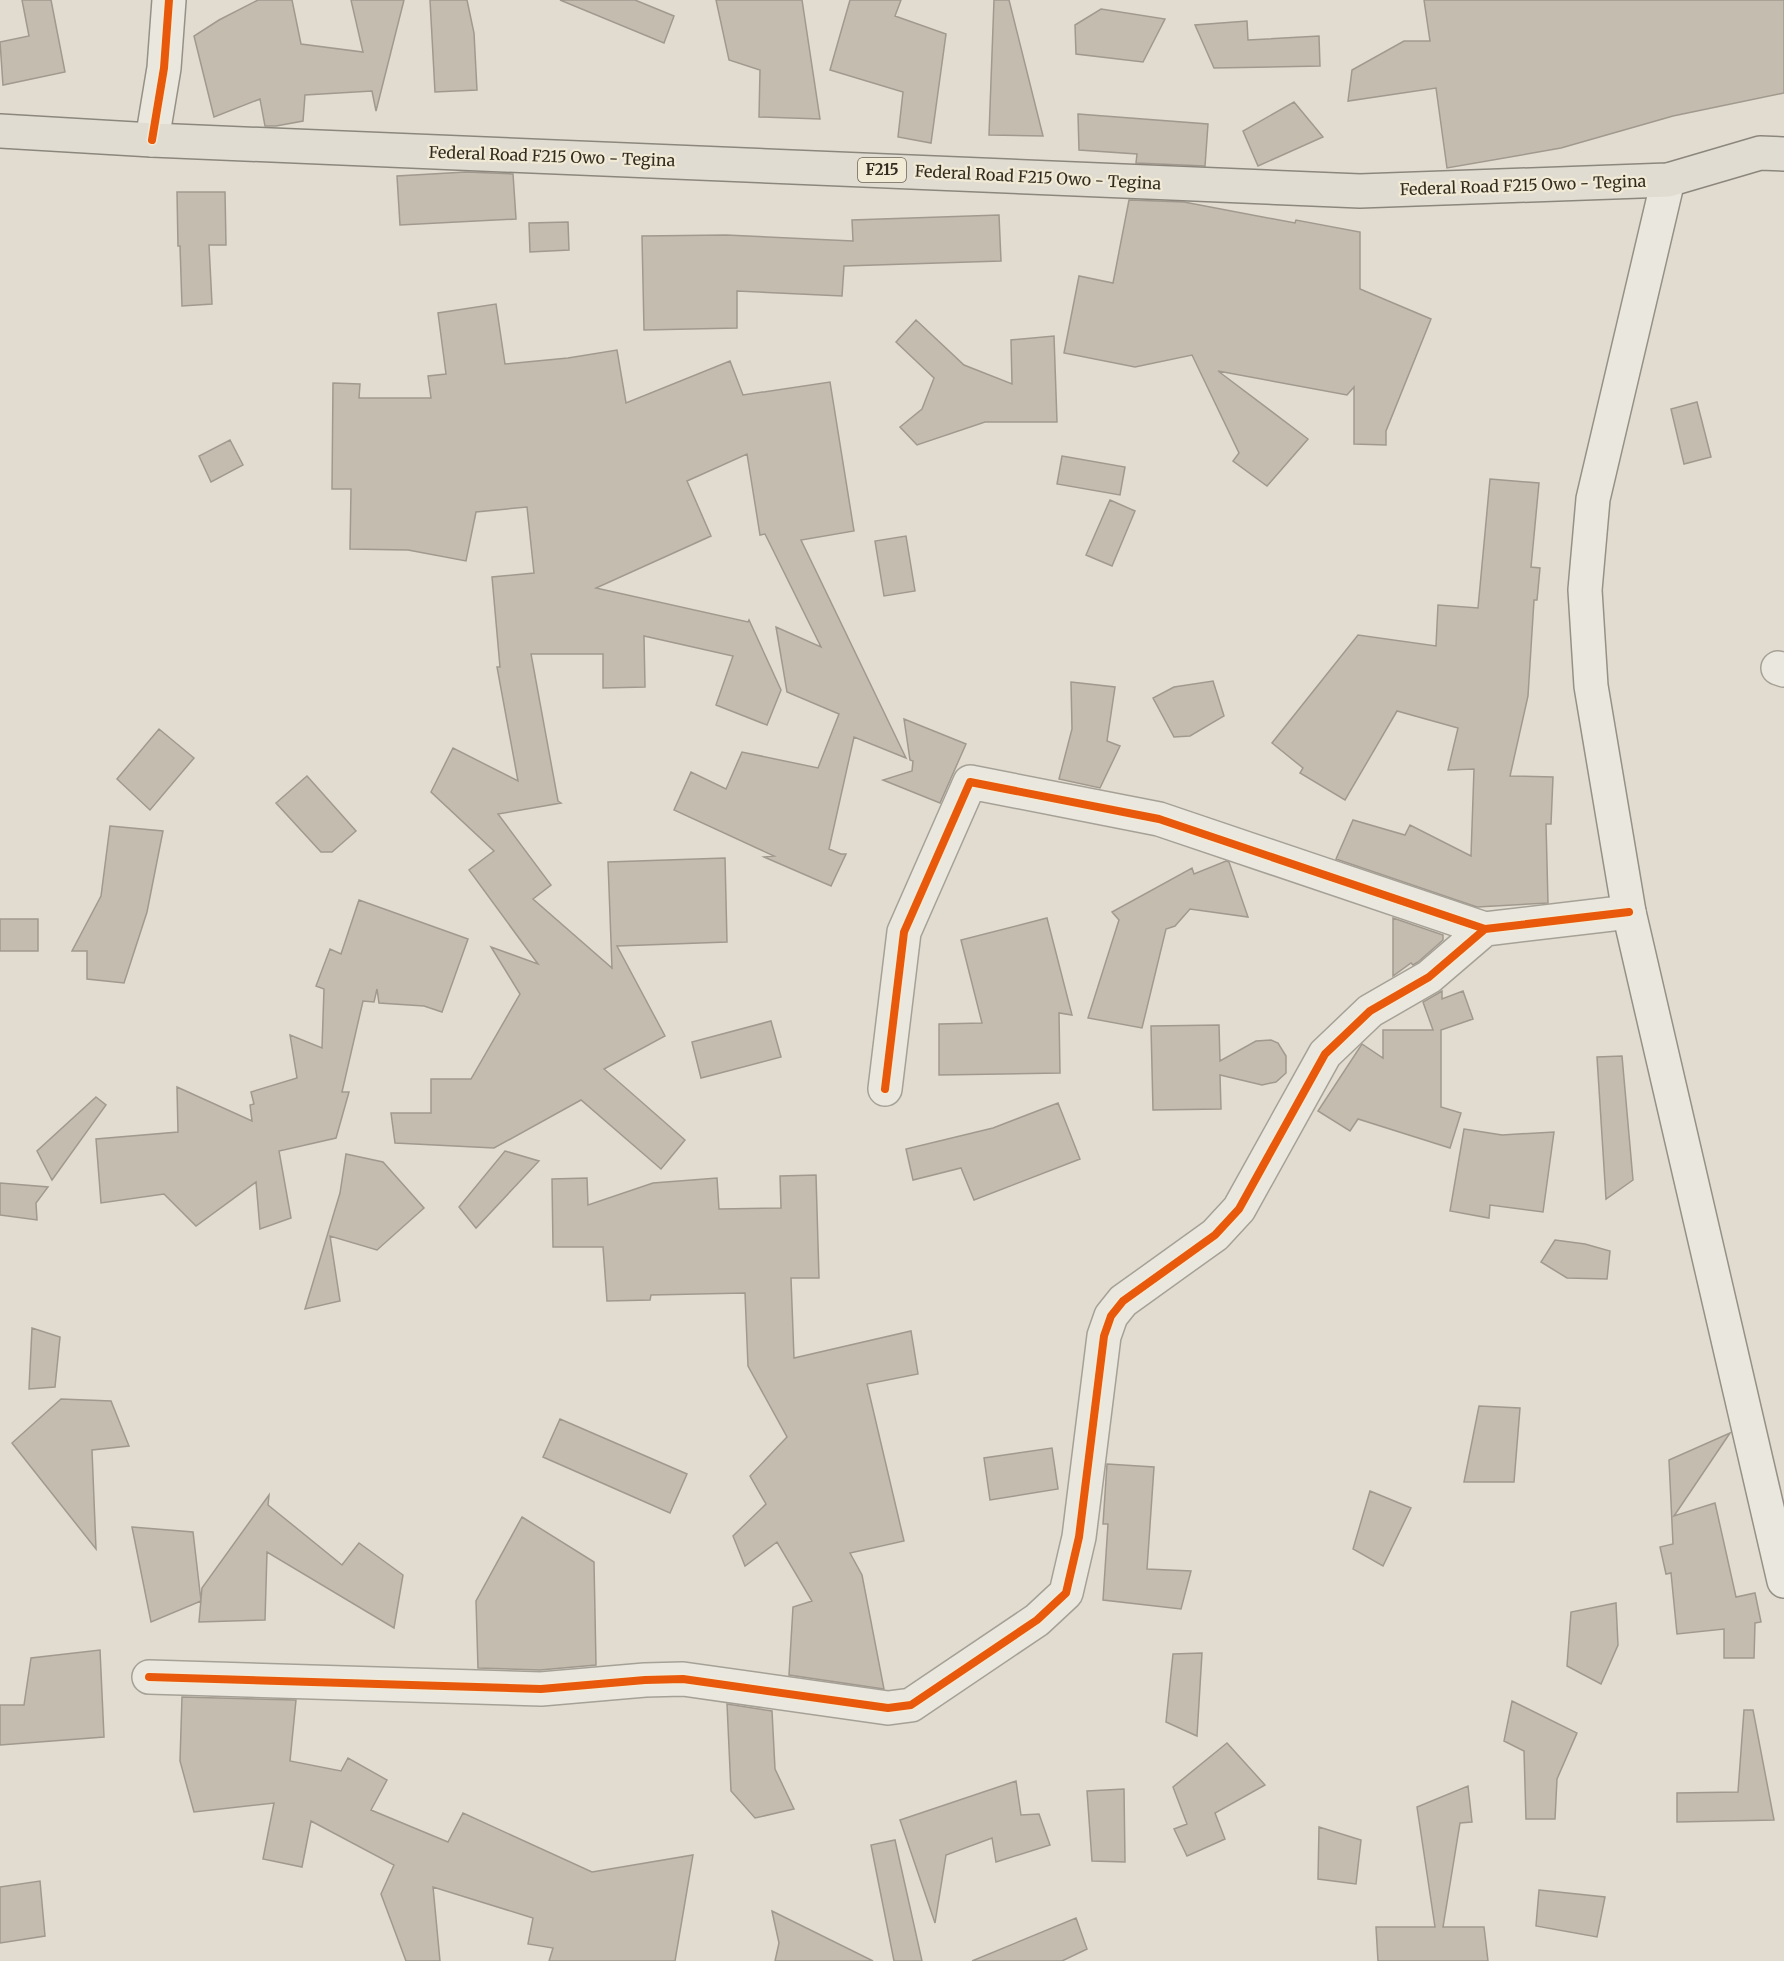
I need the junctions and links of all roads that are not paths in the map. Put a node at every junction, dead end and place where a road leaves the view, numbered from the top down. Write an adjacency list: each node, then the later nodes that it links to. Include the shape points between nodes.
1 (169, 0): 3 (street, via 164,68)
2 (0, 131): 3 (main road, Federal Road F215 Owo - Tegina / F215)
3 (152, 140): 5 (main road, Federal Road F215 Owo - Tegina / F215, via 1360,191)
4 (1776, 150): 5 (main road, Federal Road F215 Owo - Tegina / F215)
5 (1668, 180): 6 (street, via 1593,499 1585,590 1591,686)
6 (1629, 912): 7 (street); 9 (street)
7 (1485, 929): 8 (street, via 1159,819 970,782 904,932); 10 (street, via 1429,977 1370,1011 1325,1054 1239,1209 1215,1235 1124,1301 1111,1316 1104,1336 1079,1537 1066,1593 1037,1620 911,1705 888,1708 683,1679 541,1689)
8 (885, 1089)
9 (1784, 1581)
10 (149, 1677)

